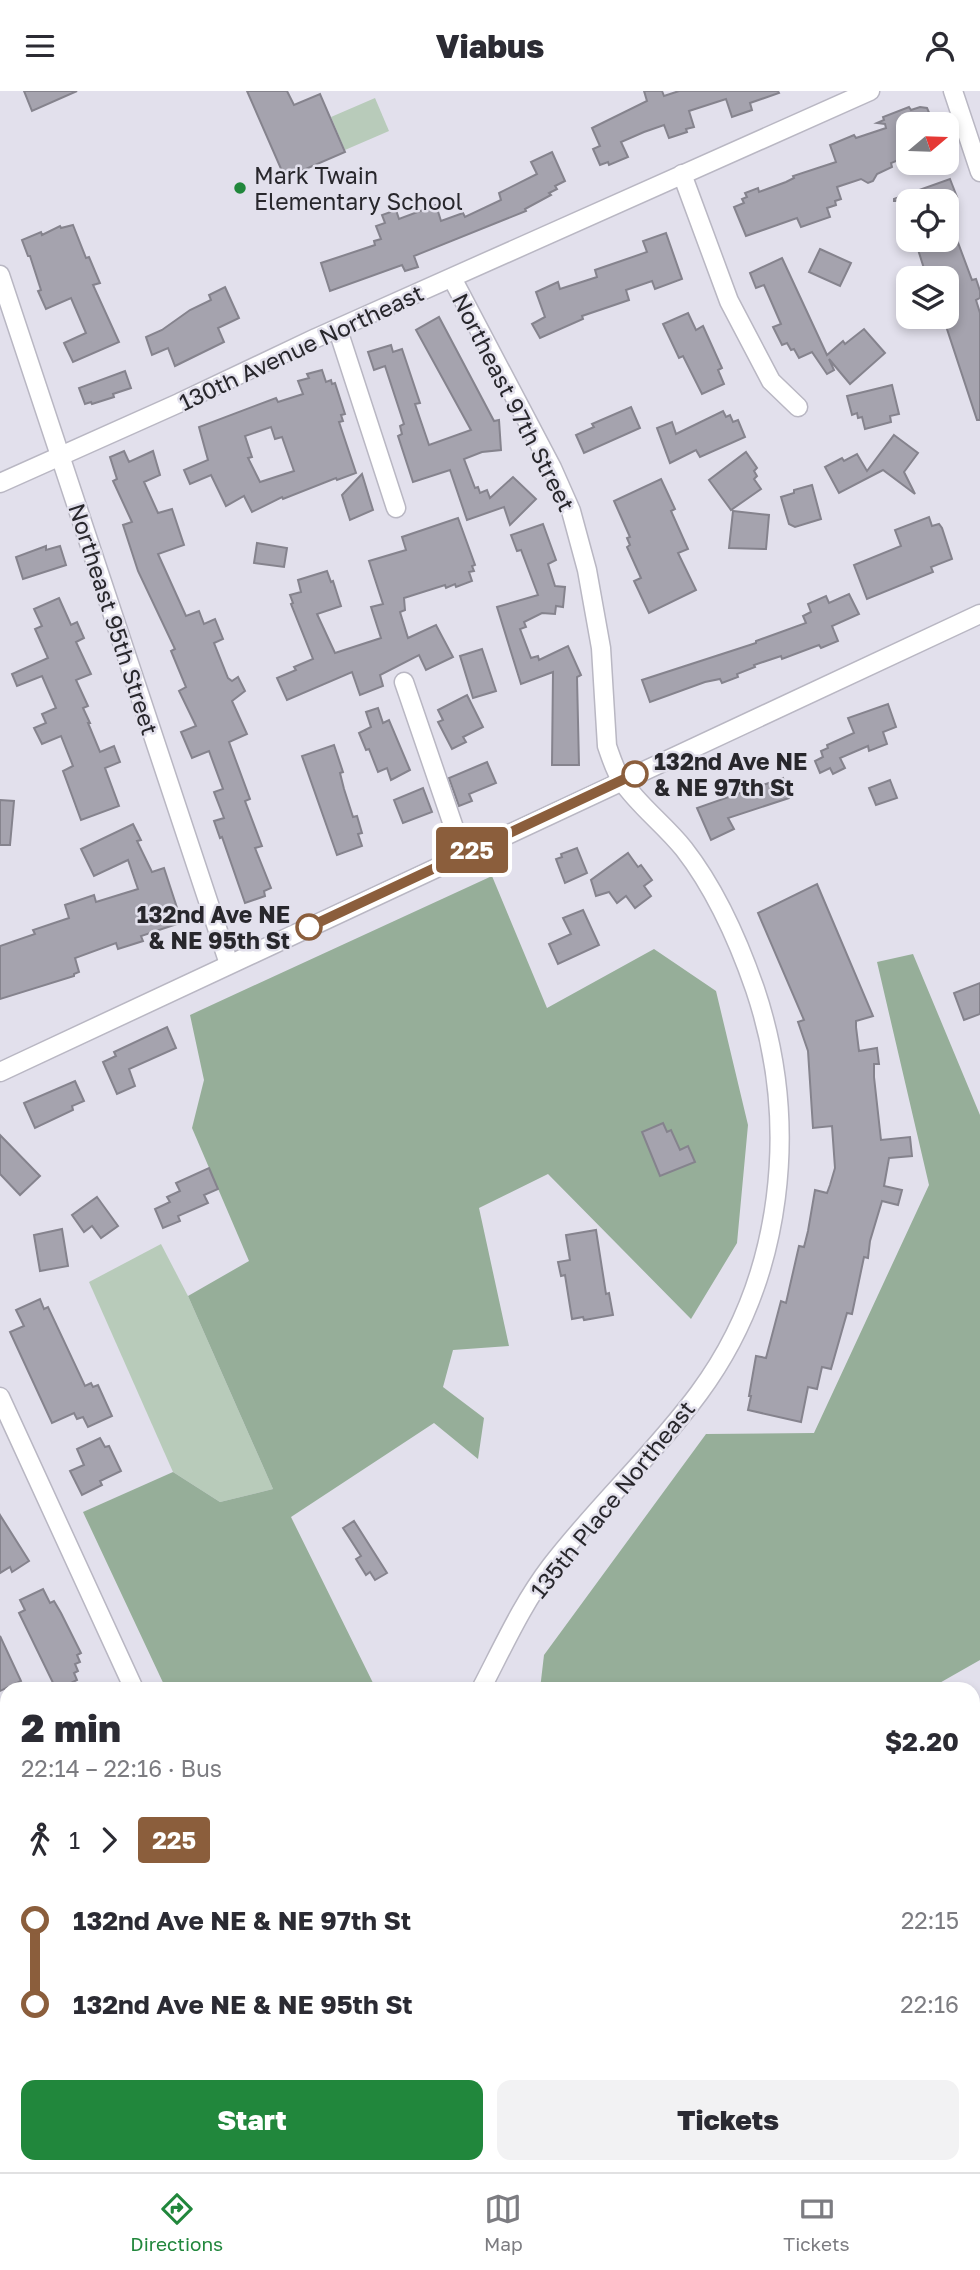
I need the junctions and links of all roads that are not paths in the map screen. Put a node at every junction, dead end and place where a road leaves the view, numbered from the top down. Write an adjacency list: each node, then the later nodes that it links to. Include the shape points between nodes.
1 (870, 91): 4 (street, 130th Avenue Northeast)
2 (953, 91): 3 (street)
3 (980, 172)
4 (682, 174): 6 (street, 130th Avenue Northeast); 8 (street, via 729,301 771,381)
5 (0, 275): 9 (street, Northeast 95th Street)
6 (452, 278): 7 (street, 130th Avenue Northeast); 14 (street, Northeast 97th Street, via 571,511 601,648 607,746)
7 (338, 330): 9 (street, 130th Avenue Northeast); 11 (street)
8 (798, 407)
9 (60, 456): 10 (street, 130th Avenue Northeast); 16 (street, Northeast 95th Street)
10 (0, 483)
11 (396, 508)
12 (980, 614): 14 (street)
13 (404, 682): 15 (street)
14 (621, 780): 15 (street); 18 (street, Northeast 97th Street, via 684,849 708,884 735,937 771,1043 779,1093 775,1202 765,1258)
15 (463, 854): 16 (street)
16 (229, 964): 17 (street)
17 (0, 1072)
18 (746, 1312): 21 (street, 135th Place Northeast, via 699,1393 537,1586)
19 (0, 1397): 20 (street)
20 (131, 1682)
21 (485, 1682)

